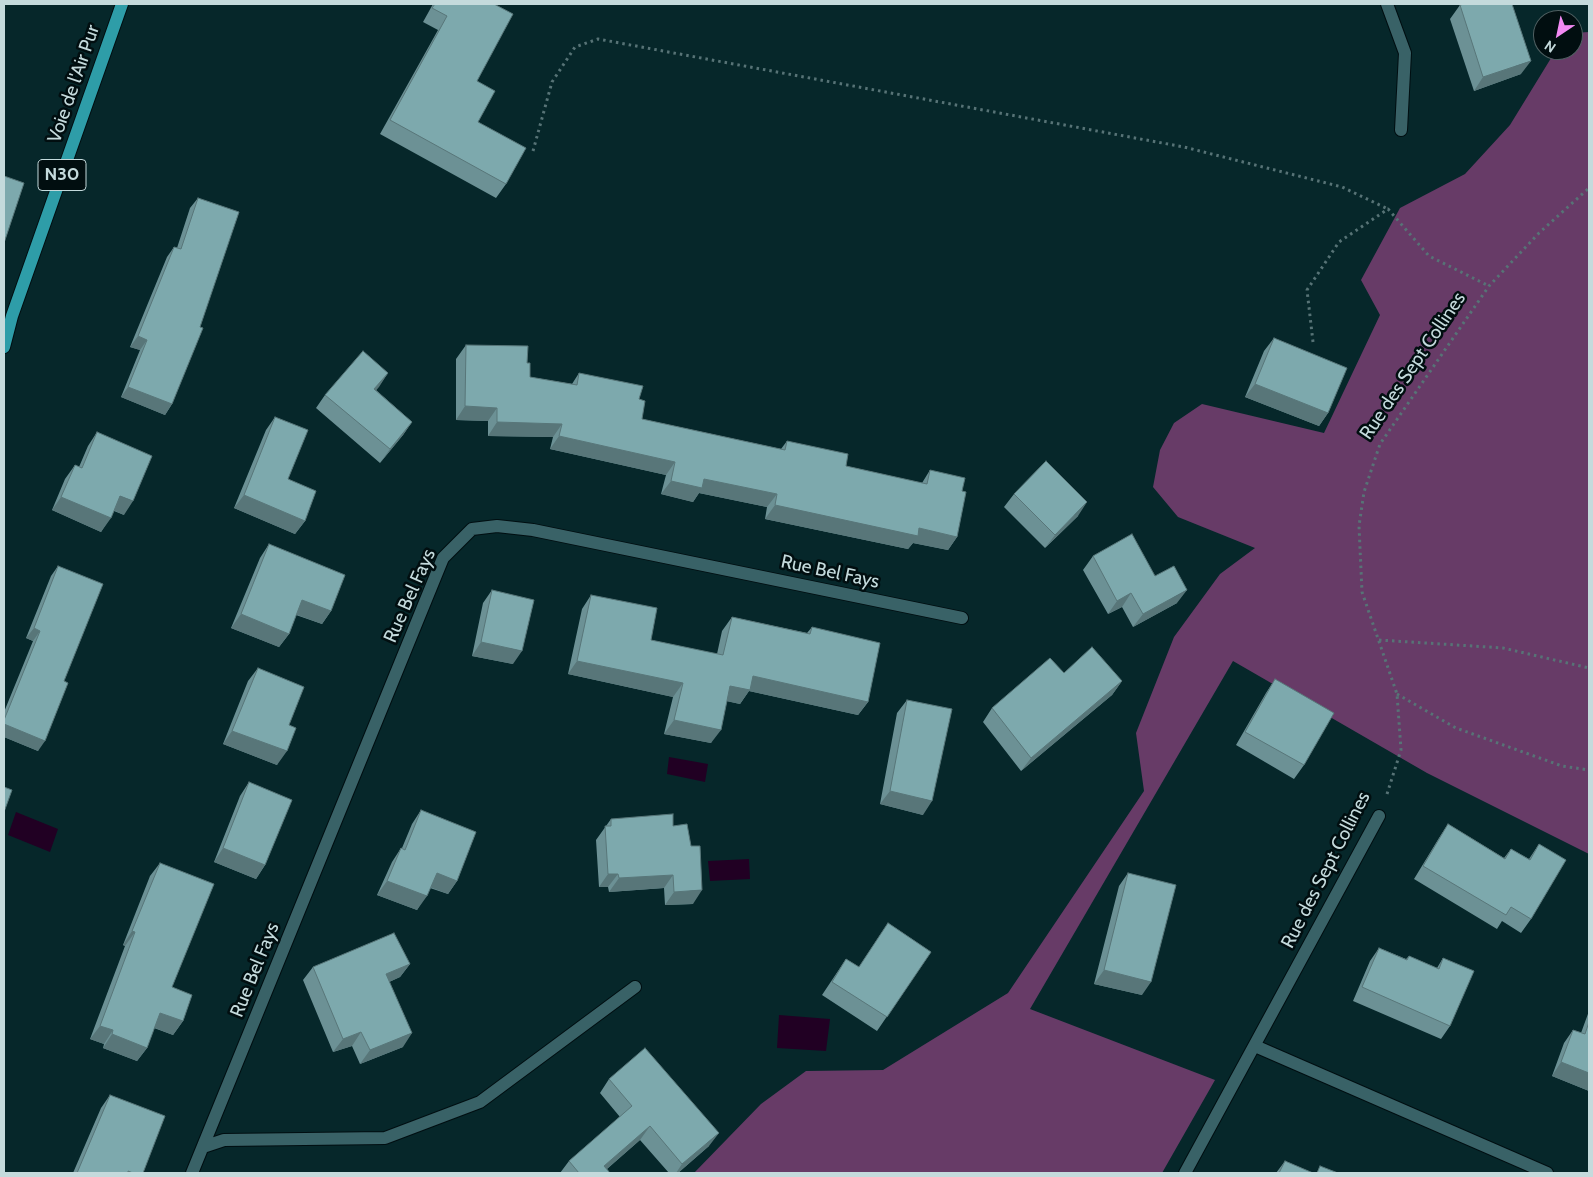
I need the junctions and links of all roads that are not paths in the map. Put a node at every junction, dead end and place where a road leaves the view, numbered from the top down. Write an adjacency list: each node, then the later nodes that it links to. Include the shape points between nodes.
1 (122, 4): 4 (main road, Voie de l'Air Pur / N30, via 12,316)
2 (1387, 4): 3 (street, via 1405,53)
3 (1401, 130)
4 (4, 347)
5 (962, 618): 9 (street, Rue Bel Fays, via 533,530 496,526 472,529 443,558)
6 (1379, 816): 8 (street, Rue des Sept Collines)
7 (635, 987): 9 (street, via 480,1102 385,1138 224,1140)
8 (1255, 1046): 11 (street, Rue des Sept Collines); 12 (street)
9 (203, 1147): 10 (street, Rue Bel Fays)
10 (192, 1173)
11 (1185, 1173)
12 (1547, 1173)

